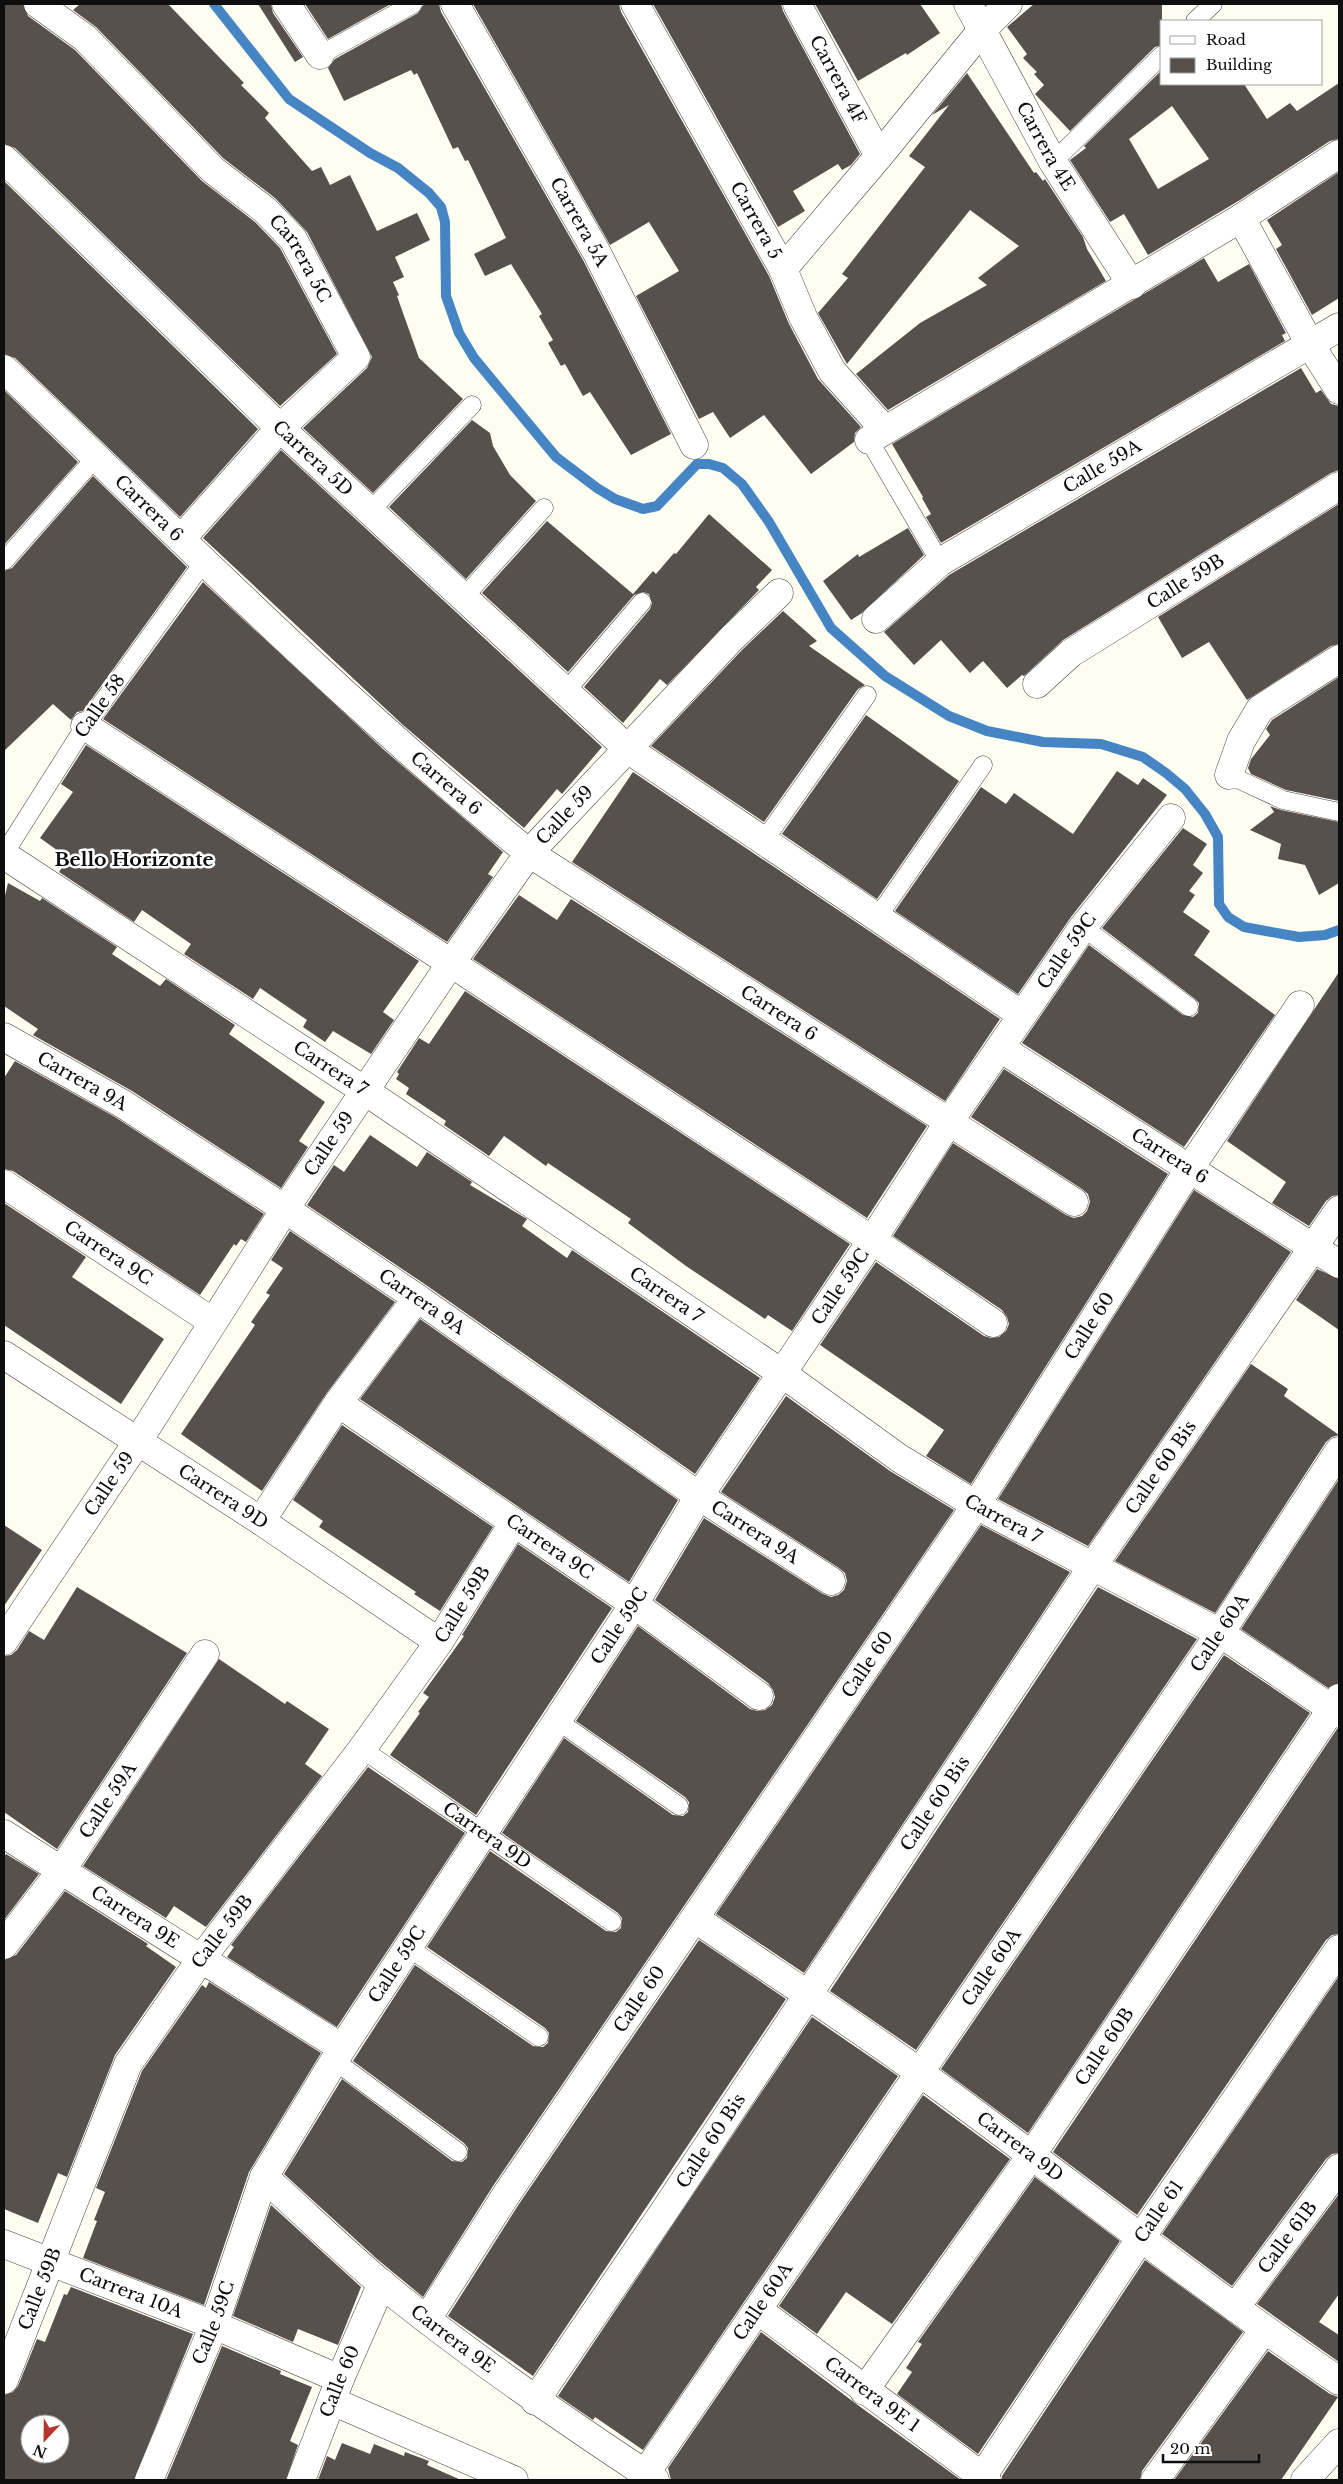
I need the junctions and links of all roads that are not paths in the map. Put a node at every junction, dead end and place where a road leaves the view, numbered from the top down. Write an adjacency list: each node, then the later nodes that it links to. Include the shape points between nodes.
1 (38, 4): 26 (street, Carrera 5C, via 85,38 213,170 265,210 293,239 356,356)
2 (286, 4): 12 (street)
3 (413, 4): 12 (lane)
4 (455, 4): 28 (street, Carrera 5A, via 597,253)
5 (635, 4): 19 (street, Carrera 5)
6 (797, 4): 15 (street, Carrera 4F)
7 (968, 4): 11 (street, Carrera 4E)
8 (1008, 4): 11 (street)
9 (1213, 4): 10 (lane)
10 (1197, 20)
11 (982, 30): 15 (street); 17 (street, Carrera 4E)
12 (320, 55)
13 (1160, 56): 17 (lane)
14 (1339, 154): 18 (street)
15 (879, 156): 19 (street)
16 (4, 159): 26 (street, Carrera 5D)
17 (1052, 162): 20 (street, Carrera 4E)
18 (1241, 218): 20 (street); 22 (street)
19 (782, 269): 27 (street, Carrera 5, via 832,370)
20 (1132, 285): 27 (street)
21 (1339, 327): 22 (street, Calle 59A)
22 (1311, 346): 24 (street); 35 (street, Calle 59A)
23 (4, 370): 29 (street, Carrera 6)
24 (1339, 390)
25 (472, 404): 32 (lane)
26 (280, 428): 32 (street, Carrera 5D); 33 (street, Carrera 5C)
27 (876, 435): 35 (lane, Carrera 5)
28 (694, 445)
29 (96, 457): 33 (street, Carrera 6); 34 (lane)
30 (1339, 486): 42 (street, Calle 59B, via 1071,653)
31 (544, 508): 38 (lane)
32 (370, 511): 38 (street, Carrera 5D)
33 (181, 539): 36 (street, Carrera 6)
34 (5, 558)
35 (940, 562): 40 (street, Calle 59A)
36 (203, 563): 45 (lane, Calle 58); 52 (street, Carrera 6, via 464,801)
37 (779, 593): 46 (street, Calle 59)
38 (464, 597): 43 (street, Carrera 5D)
39 (642, 602): 43 (lane)
40 (876, 619)
41 (1339, 659): 48 (street, via 1260,710 1241,742)
42 (1036, 684)
43 (566, 691): 46 (street, Carrera 5D)
44 (867, 695): 51 (lane)
45 (85, 726): 53 (lane, Calle 58); 56 (street)
46 (629, 750): 51 (street, Carrera 5D); 52 (street, Calle 59)
47 (983, 765): 54 (lane)
48 (1229, 775): 49 (lane, via 1283,800)
49 (1339, 812)
50 (1171, 818): 55 (street, Calle 59C)
51 (763, 842): 54 (street, Carrera 5D)
52 (529, 853): 56 (street, Calle 59); 63 (street, Carrera 6)
53 (4, 855): 62 (street, Carrera 7)
54 (877, 918): 59 (street, Carrera 5D)
55 (1083, 927): 58 (lane); 59 (street, Calle 59C)
56 (451, 963): 62 (street, Calle 59); 69 (street)
57 (1300, 1005): 64 (street, Calle 60)
58 (1189, 1007)
59 (1022, 1015): 61 (street, Calle 59C)
60 (4, 1036): 67 (street, Carrera 9A, via 123,1104)
61 (1000, 1048): 63 (street, Calle 59C); 64 (street, Carrera 6)
62 (365, 1091): 67 (street, Calle 59); 76 (street, Carrera 7)
63 (948, 1123): 66 (street, Carrera 6); 69 (street, Calle 59C)
64 (1190, 1168): 70 (street, Carrera 6); 81 (street, Calle 60)
65 (4, 1184): 73 (street, Carrera 9C)
66 (1074, 1202)
67 (285, 1209): 72 (street, Carrera 9A); 73 (street, Calle 59)
68 (1339, 1210): 70 (street, Calle 60 Bis)
69 (872, 1240): 74 (street); 76 (street, Calle 59C)
70 (1314, 1248): 71 (street, Carrera 6); 84 (street, Calle 60 Bis)
71 (1339, 1264)
72 (417, 1298): 77 (street); 80 (street, Carrera 9A)
73 (213, 1322): 78 (street, Calle 59)
74 (993, 1322)
75 (4, 1356): 78 (street, Carrera 9D)
76 (783, 1374): 80 (street, Calle 59C); 81 (street, Carrera 7, via 899,1458)
77 (338, 1403): 82 (street); 83 (street, Carrera 9C)
78 (138, 1440): 82 (street, Carrera 9D); 88 (street, Calle 59)
79 (1339, 1451): 87 (street, Calle 60A)
80 (699, 1496): 85 (street, Carrera 9A); 86 (street, Calle 59C)
81 (976, 1505): 84 (street, Carrera 7); 99 (street, Calle 60)
82 (261, 1521): 89 (street, Carrera 9D)
83 (514, 1522): 86 (street, Carrera 9C); 89 (street, Calle 59B)
84 (1092, 1567): 87 (street, Carrera 7); 105 (street, Calle 60 Bis)
85 (831, 1580)
86 (634, 1604): 91 (street, Carrera 9C); 93 (street, Calle 59C)
87 (1220, 1632): 92 (street, Carrera 7); 108 (street, Calle 60A)
88 (4, 1641)
89 (439, 1642): 94 (street, Calle 59B)
90 (205, 1654): 98 (street, Calle 59A)
91 (759, 1696)
92 (1337, 1707): 110 (street, Calle 60B)
93 (558, 1721): 95 (lane); 96 (street, Calle 59C)
94 (362, 1749): 96 (lane, Carrera 9D); 104 (street, Calle 59B)
95 (678, 1806)
96 (485, 1833): 100 (lane, Carrera 9D); 102 (street, Calle 59C)
97 (4, 1834): 98 (street, Carrera 9E)
98 (61, 1871): 101 (street, Calle 59A); 104 (street, Carrera 9E)
99 (696, 1919): 105 (street, Carrera 9D); 119 (street, Calle 60, via 506,2195)
100 (612, 1922)
101 (4, 1945)
102 (409, 1948): 106 (lane); 107 (street, Calle 59C)
103 (1339, 1949): 113 (street, Calle 61)
104 (201, 1959): 107 (street, Carrera 9E); 115 (street, Calle 59B, via 128,2064)
105 (807, 1994): 108 (street, Carrera 9D); 126 (street, Calle 60 Bis)
106 (538, 2037)
107 (338, 2054): 109 (lane); 112 (street, Calle 59C)
108 (918, 2071): 110 (street, Carrera 9D); 118 (street, Calle 60A)
109 (458, 2152)
110 (1031, 2156): 113 (street, Carrera 9D); 125 (street, Calle 60B)
111 (1339, 2168): 117 (street, Calle 61B)
112 (264, 2177): 116 (street, Carrera 9E); 120 (street, Calle 59C)
113 (1140, 2239): 117 (street, Carrera 9D); 129 (street, Calle 61)
114 (4, 2244): 115 (street, Carrera 10A)
115 (51, 2264): 120 (street, Carrera 10A); 122 (street, Calle 59B)
116 (382, 2283): 119 (street, Carrera 9E); 124 (street, Calle 60)
117 (1235, 2308): 121 (street, Carrera 9D)
118 (758, 2310): 125 (street, Carrera 9E 1); 128 (street, Calle 60A)
119 (427, 2319): 126 (street, Carrera 9E)
120 (214, 2325): 124 (street, Carrera 10A); 130 (street, Calle 59C)
121 (1264, 2330): 123 (street, Carrera 9D); 133 (street)
122 (4, 2380)
123 (1339, 2381)
124 (336, 2390): 131 (street, Calle 60); 132 (street, Carrera 10A)
125 (864, 2391): 129 (street, Carrera 9E 1)
126 (535, 2401): 128 (street, Carrera 9E)
127 (1339, 2443): 134 (street)
128 (647, 2478)
129 (984, 2479)
130 (149, 2480)
131 (301, 2480)
132 (514, 2480)
133 (1155, 2480)
134 (1305, 2480)

